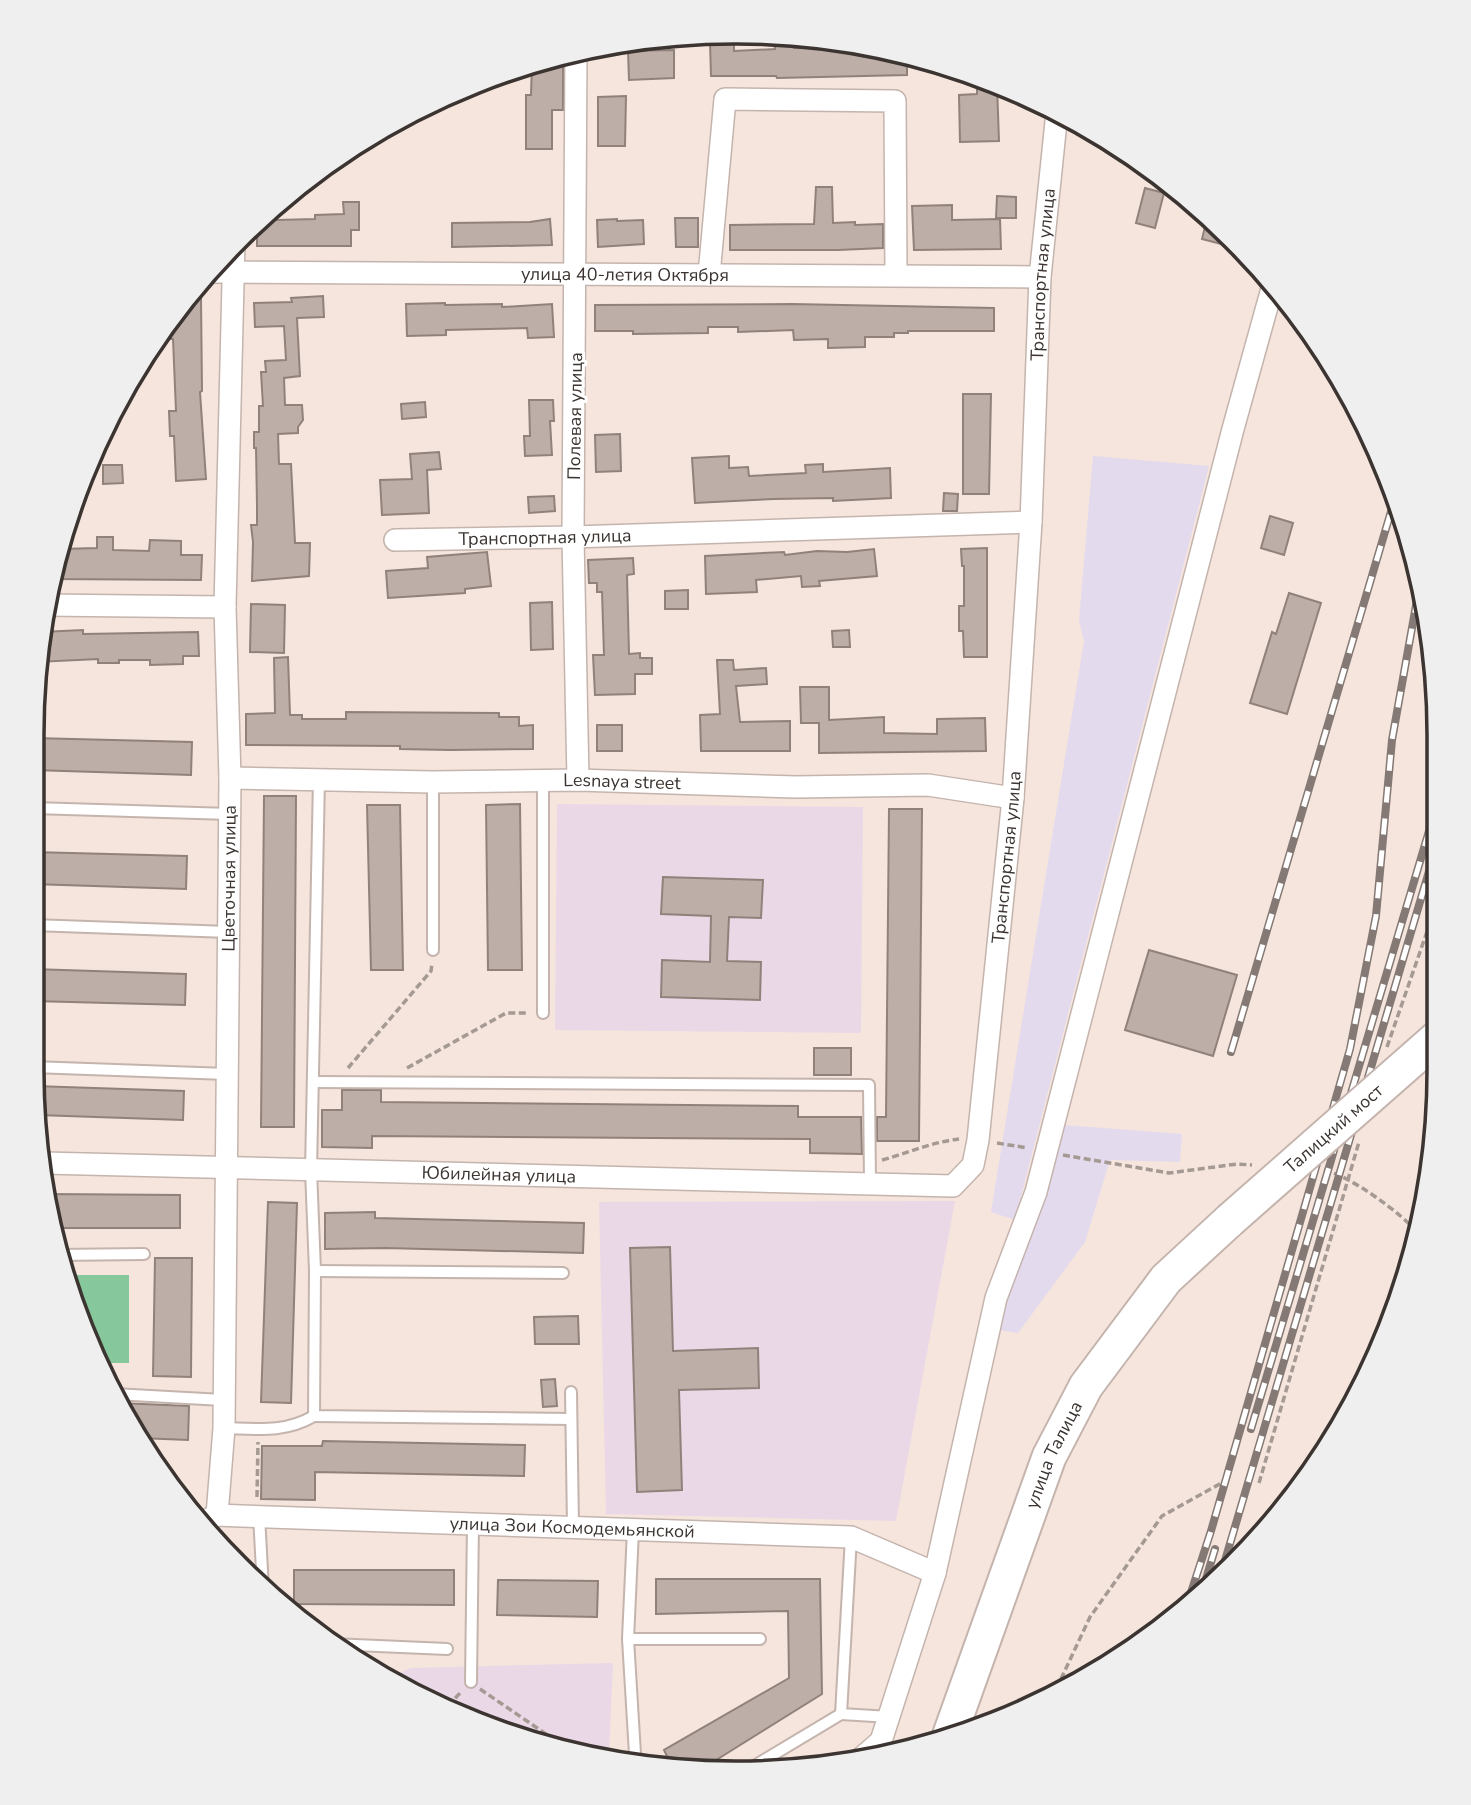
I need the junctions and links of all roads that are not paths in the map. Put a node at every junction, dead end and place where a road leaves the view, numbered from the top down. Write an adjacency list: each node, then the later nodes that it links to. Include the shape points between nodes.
1 (576, 63): 6 (street, Полевая улица)
2 (1056, 123): 9 (street, Транспортная улица)
3 (234, 259): 5 (street, Цветочная улица)
4 (222, 272): 5 (street, улица 40-летия Октября)
5 (234, 272): 6 (street, улица 40-летия Октября); 15 (street, Цветочная улица)
6 (576, 274): 7 (street, улица 40-летия Октября); 12 (street, Полевая улица)
7 (709, 275): 8 (street, улица 40-летия Октября); 8 (street, via 725,99 895,101)
8 (896, 275): 9 (street, улица 40-летия Октября)
9 (1040, 277): 11 (street, Транспортная улица)
10 (1270, 296): 54 (street, via 1035,1192 996,1297)
11 (1031, 522): 12 (street, Транспортная улица); 21 (street, Транспортная улица)
12 (573, 537): 13 (street, Транспортная улица); 18 (street, Полевая улица)
13 (395, 540)
14 (56, 605): 15 (street)
15 (225, 607): 16 (street, Цветочная улица)
16 (230, 778): 17 (street, Lesnaya street); 23 (street, Цветочная улица)
17 (319, 779): 20 (street, Lesnaya street); 31 (lane)
18 (578, 780): 19 (street, Lesnaya street); 21 (street, Lesnaya street, via 796,787 928,785)
19 (543, 781): 20 (street, Lesnaya street); 27 (lane)
20 (433, 782): 26 (lane)
21 (1013, 798): 36 (street, Транспортная улица, via 978,1140 973,1165)
22 (44, 807): 23 (lane)
23 (230, 814): 25 (street, Цветочная улица)
24 (44, 926): 25 (lane)
25 (229, 932): 30 (street, Цветочная улица)
26 (433, 950)
27 (542, 1013)
28 (1427, 1047): 37 (main road, Талицкий мост, bridge)
29 (44, 1067): 30 (lane)
30 (227, 1074): 33 (street, Цветочная улица)
31 (313, 1082): 34 (lane); 35 (lane, via 869,1085)
32 (50, 1163): 33 (street, Юбилейная улица)
33 (227, 1167): 34 (street, Юбилейная улица); 44 (street, Цветочная улица)
34 (311, 1170): 35 (street, Юбилейная улица); 40 (lane)
35 (870, 1173): 36 (street, Юбилейная улица)
36 (953, 1186)
37 (1230, 1220): 63 (main road, улица Талица, via 1166,1279 1086,1386 1049,1457)
38 (144, 1254): 39 (lane)
39 (69, 1255)
40 (316, 1271): 41 (lane); 45 (lane)
41 (563, 1273)
42 (571, 1392): 46 (lane)
43 (125, 1395): 44 (lane)
44 (223, 1399): 47 (street, Цветочная улица)
45 (314, 1416): 46 (lane); 47 (lane, via 296,1427)
46 (570, 1419): 51 (lane)
47 (224, 1428): 49 (street, Цветочная улица)
48 (258, 1511): 49 (street, улица Зои Космодемьянской); 50 (street, улица Зои Космодемьянской); 55 (lane)
49 (210, 1519)
50 (473, 1523): 51 (street, улица Зои Космодемьянской); 60 (lane)
51 (573, 1527): 52 (street, улица Зои Космодемьянской)
52 (633, 1530): 53 (street, улица Зои Космодемьянской); 56 (lane)
53 (852, 1536): 54 (street, улица Зои Космодемьянской); 61 (lane)
54 (935, 1573): 62 (street)
55 (262, 1574)
56 (628, 1639): 57 (lane); 65 (lane)
57 (761, 1639)
58 (351, 1645): 59 (lane)
59 (447, 1649)
60 (471, 1682)
61 (841, 1714): 62 (lane); 66 (lane)
62 (890, 1717): 64 (street)
63 (953, 1727)
64 (874, 1747)
65 (635, 1753)
66 (764, 1760)

